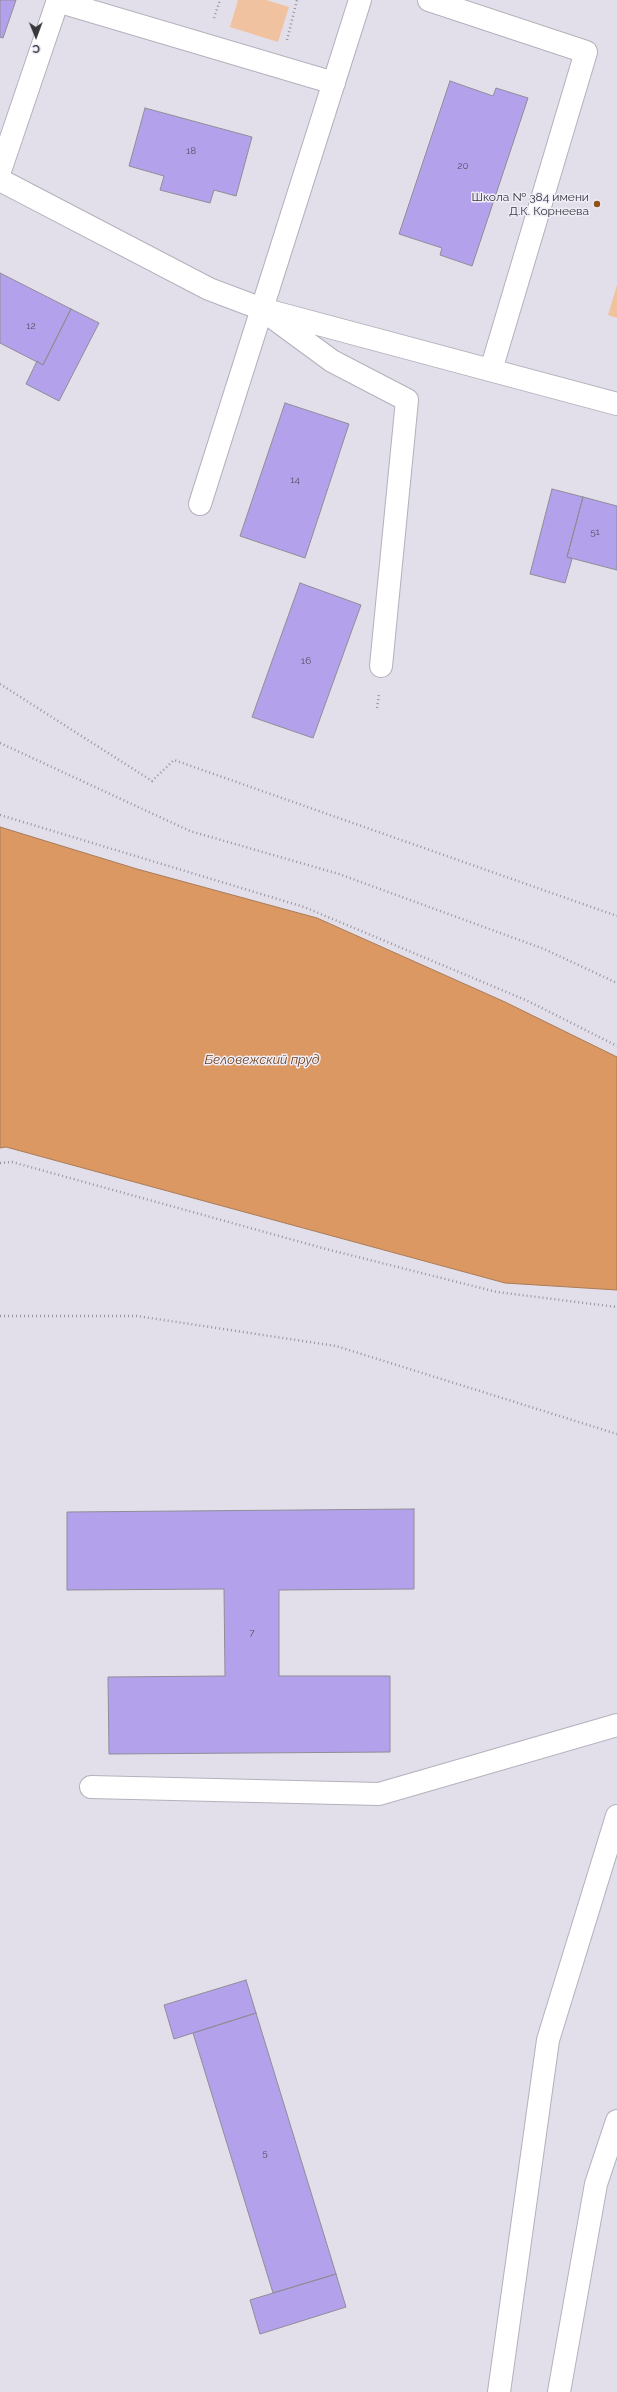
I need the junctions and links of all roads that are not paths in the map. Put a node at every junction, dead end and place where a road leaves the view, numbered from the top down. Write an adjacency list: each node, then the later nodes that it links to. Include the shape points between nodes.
1 (360, 0): 4 (lane)
2 (429, 0): 8 (lane, via 586,52)
3 (57, 1): 4 (lane); 5 (lane)
4 (334, 83): 7 (lane)
5 (0, 171)
6 (0, 180): 7 (lane, via 209,289)
7 (262, 309): 8 (lane); 10 (lane); 11 (lane, via 332,361 407,400)
8 (491, 370): 9 (lane)
9 (617, 404)
10 (200, 504)
11 (381, 666)
12 (617, 1724): 13 (lane, via 379,1794)
13 (90, 1787)
14 (617, 1816): 16 (lane, via 548,2040)
15 (617, 2121): 17 (lane, via 596,2184)
16 (499, 2392)
17 (559, 2392)

